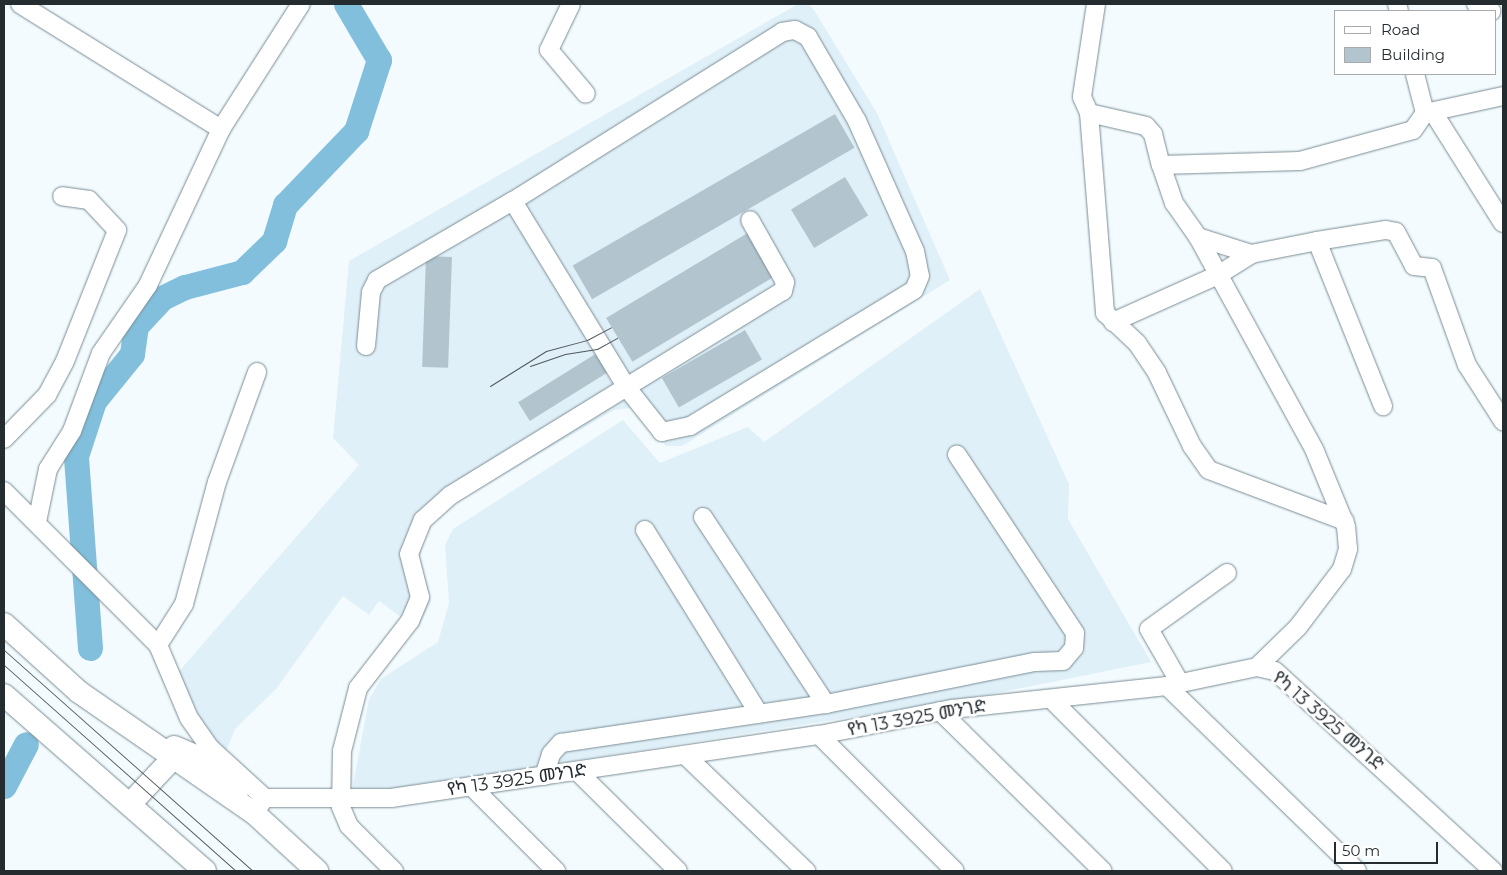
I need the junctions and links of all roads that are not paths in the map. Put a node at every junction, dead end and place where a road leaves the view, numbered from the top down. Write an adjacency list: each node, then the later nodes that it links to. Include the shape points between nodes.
1 (20, 4): 12 (street)
2 (301, 4): 12 (street)
3 (571, 4): 8 (street, via 549,50)
4 (1096, 4): 10 (street, via 1082,83 1082,97)
5 (1476, 4): 6 (street)
6 (1488, 10)
7 (1415, 75): 11 (street)
8 (586, 94)
9 (1503, 96): 11 (street)
10 (1089, 113): 13 (street, via 1146,126 1152,134); 22 (street, via 1100,212 1102,303)
11 (1429, 113): 13 (street, via 1413,130 1300,161); 17 (street)
12 (221, 129): 33 (street, via 148,285 101,353 72,431 48,469)
13 (1161, 164): 18 (street, via 1174,203)
14 (62, 196): 28 (street, via 89,200 118,230 65,361 47,394)
15 (513, 200): 23 (street, via 377,280 371,292); 25 (street); 25 (street, via 782,32 795,30 808,37 857,121 915,251 920,276 914,290 690,426 674,432 662,432 650,422)
16 (750, 220): 25 (street, via 785,282 784,291)
17 (1503, 223)
18 (1198, 238): 20 (street); 21 (street)
19 (1317, 241): 20 (street); 26 (street); 27 (street, via 1386,230 1396,232 1414,266 1432,268 1467,365)
20 (1251, 254): 21 (street)
21 (1218, 275): 22 (street); 32 (street, via 1314,449)
22 (1113, 322): 32 (street, via 1137,343 1158,373 1192,446 1209,470)
23 (366, 346)
24 (258, 372): 37 (street, via 217,482 184,604)
25 (627, 388): 53 (street, via 451,495 423,520 409,554 420,597 410,622 358,688 342,751)
26 (1383, 406)
27 (1503, 421)
28 (4, 439)
29 (957, 455): 39 (street, via 1075,633 1074,648 1063,661 1035,662)
30 (4, 491): 33 (street)
31 (703, 516): 43 (street)
32 (1345, 521): 38 (street, via 1348,549 1342,569 1298,627)
33 (37, 522): 37 (street)
34 (645, 530): 45 (street)
35 (1227, 573): 40 (street, via 1149,629)
36 (4, 624): 47 (main road, via 79,692)
37 (158, 646): 55 (street, via 189,718)
38 (1257, 668): 40 (street, የካ 13 3925 መንገድ); 66 (street, የካ 13 3925 መንገድ, via 1275,671)
39 (945, 682): 43 (street); 44 (street)
40 (1173, 684): 42 (street, የካ 13 3925 መንገድ); 65 (street)
41 (4, 695): 54 (main road)
42 (1051, 699): 44 (street, የካ 13 3925 መንገድ); 64 (street)
43 (826, 704): 45 (street)
44 (946, 710): 46 (street, የካ 13 3925 መንገድ); 63 (street)
45 (759, 714): 51 (street, via 561,744 551,754)
46 (819, 736): 48 (street, የካ 13 3925 መንገድ); 62 (street)
47 (156, 743): 49 (main road); 55 (main road, via 189,751 210,762)
48 (685, 755): 50 (street, የካ 13 3925 መንገድ); 61 (street)
49 (174, 757): 54 (main road); 55 (main road)
50 (577, 771): 51 (street, የካ 13 3925 መንገድ); 60 (street)
51 (544, 776): 52 (street, የካ 13 3925 መንገድ)
52 (472, 787): 53 (street, የካ 13 3925 መንገድ, via 366,800); 59 (street)
53 (338, 798): 55 (street, የካ 13 3925 መንገድ); 58 (street, via 349,826)
54 (130, 804): 56 (main road)
55 (254, 805): 57 (main road)
56 (205, 871)
57 (317, 871)
58 (394, 871)
59 (556, 871)
60 (678, 871)
61 (806, 871)
62 (955, 871)
63 (1102, 871)
64 (1223, 871)
65 (1356, 871)
66 (1493, 871)

